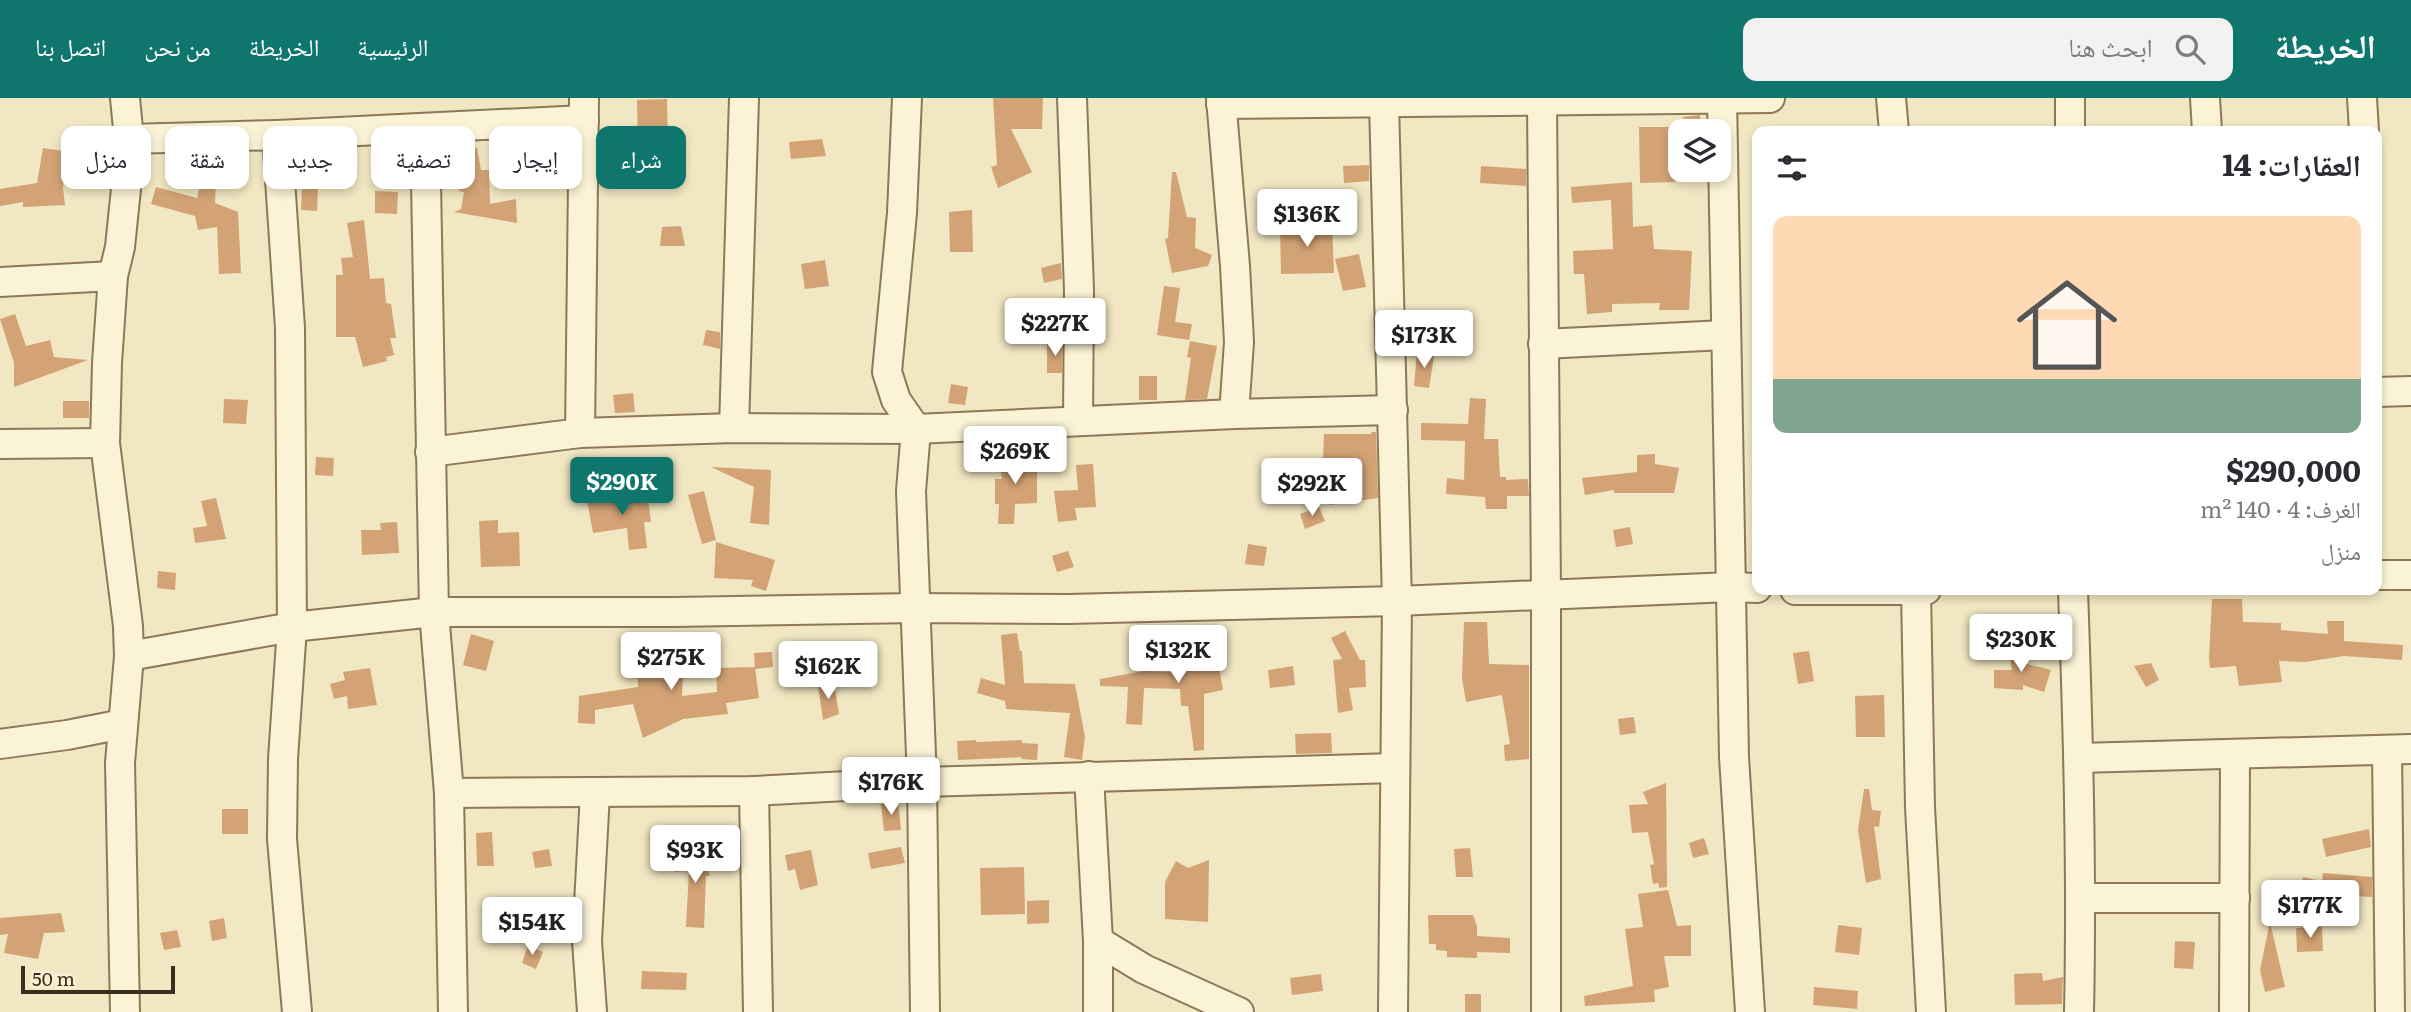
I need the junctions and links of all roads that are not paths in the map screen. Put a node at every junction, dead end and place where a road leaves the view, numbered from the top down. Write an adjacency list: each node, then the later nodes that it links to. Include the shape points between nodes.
1 (125, 98): 15 (street)
2 (744, 98): 35 (street)
3 (906, 98): 36 (street, via 902,213 887,372 897,400)
4 (1072, 98): 34 (street, via 1080,290)
5 (1770, 98): 10 (street)
6 (1891, 98): 17 (street)
7 (2070, 98): 18 (street)
8 (2205, 98): 19 (street)
9 (2362, 98): 20 (street)
10 (1722, 99): 11 (street); 28 (street)
11 (1542, 100): 13 (street); 29 (street)
12 (1221, 101): 13 (street); 33 (street, via 1238,329)
13 (1384, 103): 32 (street)
14 (584, 109): 16 (street); 37 (street)
15 (128, 126)
16 (442, 126)
17 (1894, 126)
18 (2070, 126)
19 (2207, 126)
20 (2364, 126)
21 (263, 135): 22 (street)
22 (151, 138)
23 (125, 189): 26 (street)
24 (281, 189): 50 (street, via 290,328)
25 (426, 189): 40 (street)
26 (113, 276): 27 (street); 38 (street)
27 (0, 282)
28 (1725, 335): 29 (street); 43 (street)
29 (1543, 344): 44 (street)
30 (2411, 391): 31 (street)
31 (2382, 392)
32 (1393, 410): 33 (street); 47 (street)
33 (1234, 414): 34 (street)
34 (1079, 421): 36 (street)
35 (734, 428): 36 (street); 37 (street)
36 (916, 429): 48 (street, via 911,491)
37 (580, 433): 40 (street)
38 (105, 443): 39 (street); 51 (street)
39 (0, 444)
40 (430, 452): 49 (street)
41 (2382, 575): 42 (street)
42 (2411, 575)
43 (1744, 588): 44 (street); 76 (street, via 1734,757)
44 (1546, 594): 47 (street); 75 (street)
45 (1916, 595): 77 (street, via 1920,807)
46 (2073, 595): 56 (street)
47 (1397, 601): 48 (street); 57 (street)
48 (917, 608): 49 (street); 59 (street)
49 (434, 612): 50 (street); 61 (street)
50 (292, 627): 51 (street); 67 (street, via 282,839)
51 (129, 656): 52 (street)
52 (123, 724): 53 (street); 66 (street)
53 (0, 744)
54 (2399, 750): 55 (street); 80 (street)
55 (2235, 755): 56 (street); 64 (street)
56 (2079, 758): 63 (street)
57 (1394, 768): 58 (street); 74 (street)
58 (1089, 776): 59 (street); 65 (street)
59 (922, 782): 60 (street); 71 (street)
60 (754, 791): 62 (street); 70 (street)
61 (449, 793): 62 (street); 68 (street)
62 (596, 793): 69 (street, via 587,941)
63 (2081, 898): 64 (street); 78 (street)
64 (2235, 898): 79 (street)
65 (1098, 940): 72 (street); 73 (street, via 1144,969)
66 (125, 1012)
67 (297, 1012)
68 (453, 1012)
69 (592, 1012)
70 (758, 1012)
71 (925, 1012)
72 (1098, 1012)
73 (1239, 1012)
74 (1393, 1012)
75 (1546, 1012)
76 (1750, 1012)
77 (1931, 1012)
78 (2079, 1012)
79 (2234, 1012)
80 (2390, 1012)

